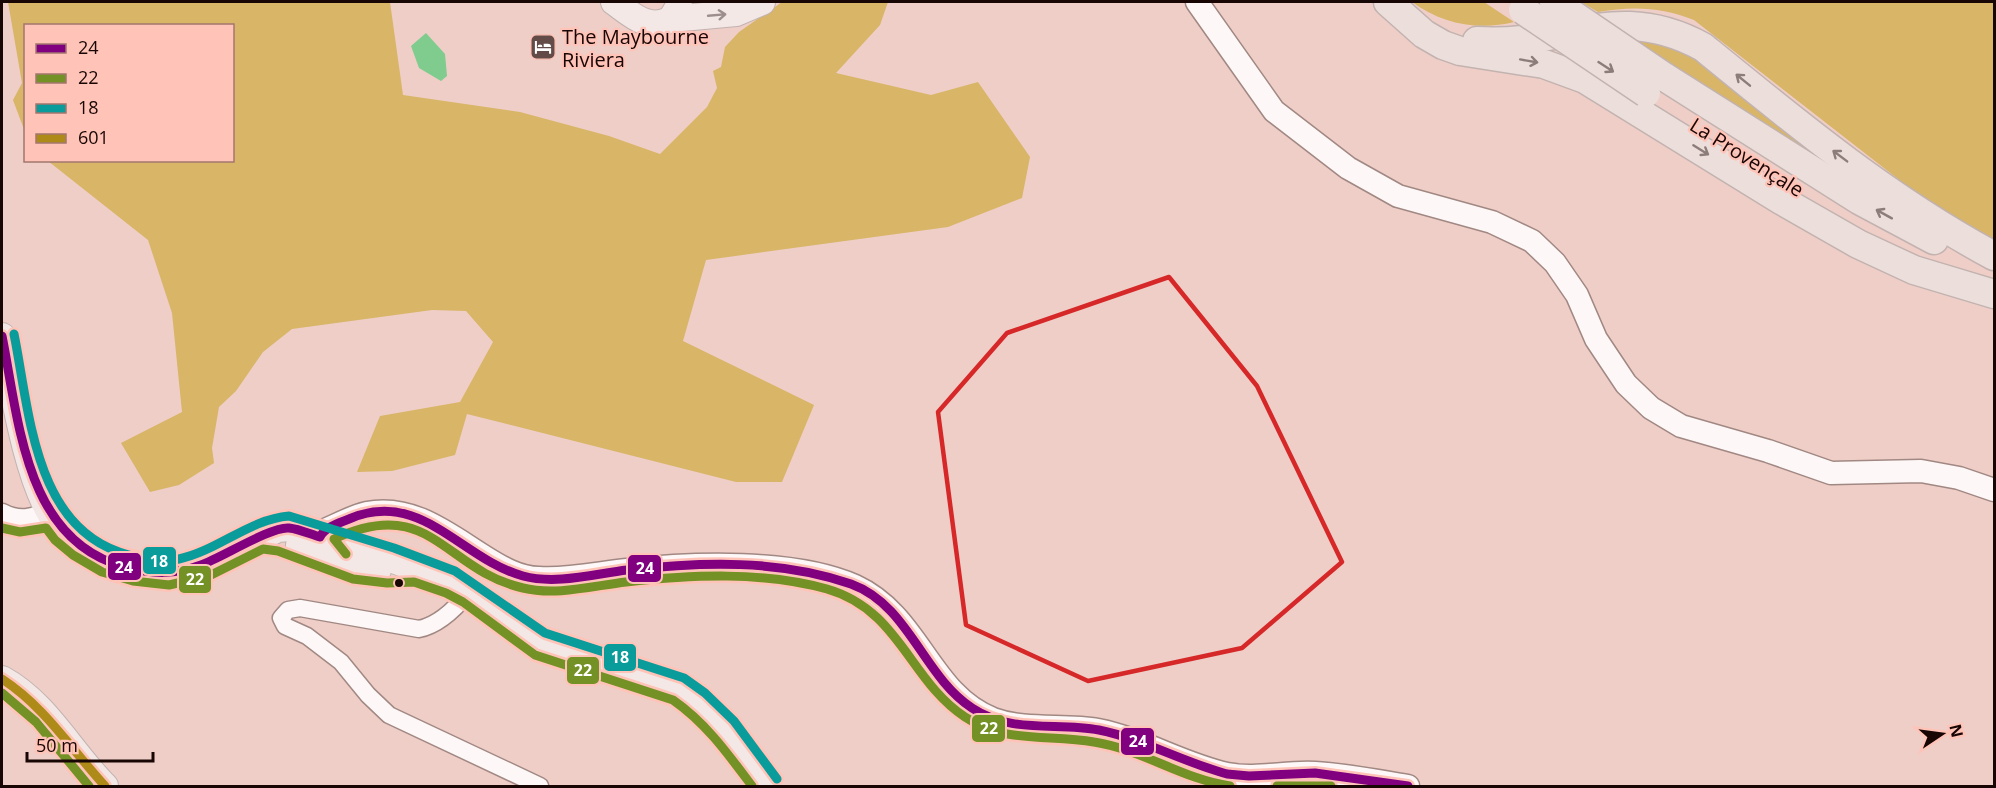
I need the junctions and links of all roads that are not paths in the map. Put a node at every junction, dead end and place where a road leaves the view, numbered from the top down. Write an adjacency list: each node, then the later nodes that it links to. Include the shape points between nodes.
1 (614, 2): 7 (main road, via 644,23 658,24)
2 (762, 2): 7 (main road, one-way to 2, via 736,13)
3 (1197, 2): 13 (street, via 1274,111 1348,168 1398,196 1492,222 1532,241 1555,263 1577,296 1596,339 1626,384 1651,408 1681,426 1830,473 1921,471)
4 (1554, 2): 8 (highway, La Provençale, bridge)
5 (1394, 6): 9 (highway, one-way to 5, via 1860,171 1703,47 1675,30 1624,18 1520,38 1480,41 1455,36); 11 (highway, one-way to 11, via 1424,34 1460,51 1544,64 1585,79 1858,244 1914,270)
6 (1517, 6): 8 (highway, La Provençale, one-way to 8, bridge)
7 (675, 10)
8 (1654, 84): 10 (highway, La Provençale, one-way to 8, via 1905,226); 11 (highway, La Provençale, via 1875,235)
9 (1995, 256)
10 (1995, 265)
11 (1995, 293)
12 (2, 336): 14 (main road, via 33,469)
13 (1995, 490)
14 (51, 514): 15 (street, via 30,521 14,521); 16 (main road, via 79,545 106,561 134,569 168,573 206,564 261,537)
15 (2, 515)
16 (326, 547): 17 (main road, via 391,559); 19 (street, via 351,520 387,511 417,516 507,570 536,579 763,564 854,586 886,605 904,624 944,683 974,709 993,719 1097,730)
17 (469, 592): 21 (street, via 431,627 419,629 300,608 288,610 281,618 285,626 307,636 341,662 389,715); 22 (main road, via 540,644 678,689 725,729)
18 (2, 679): 20 (main road, via 35,703)
19 (1246, 781): 23 (street, via 1314,773)
20 (95, 782)
21 (540, 786)
22 (767, 786)
23 (1408, 786)

